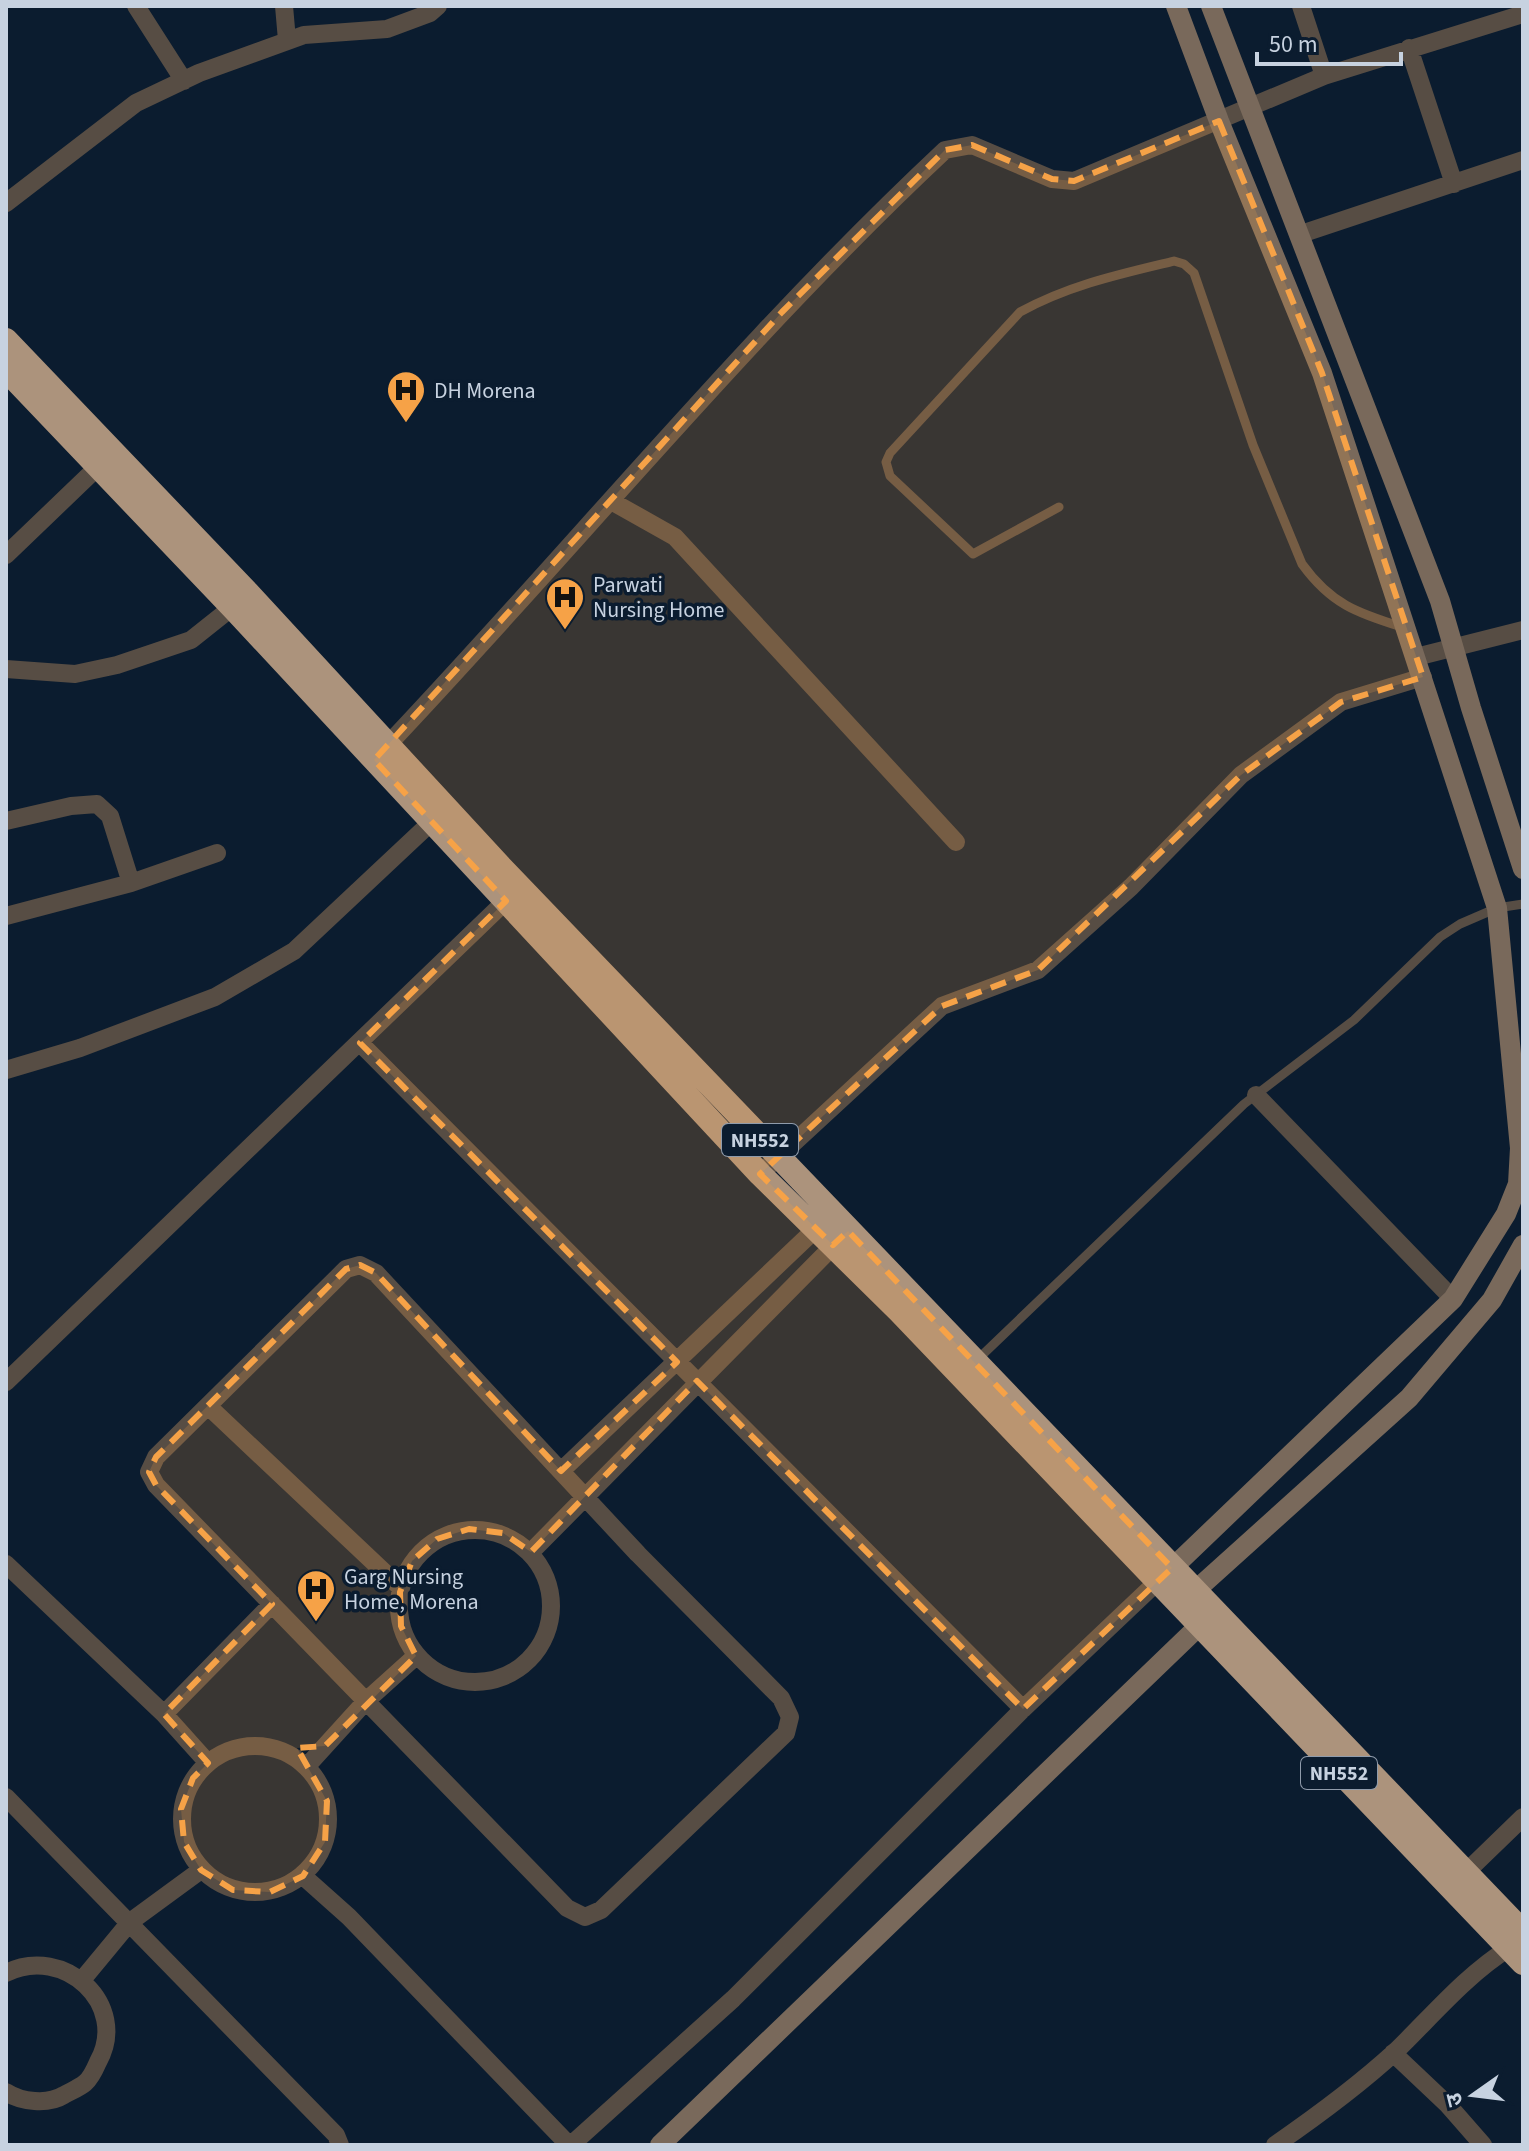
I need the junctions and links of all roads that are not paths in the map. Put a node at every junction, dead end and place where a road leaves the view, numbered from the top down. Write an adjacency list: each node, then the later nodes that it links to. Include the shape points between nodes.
1 (136, 6): 11 (street)
2 (284, 6): 8 (street)
3 (438, 6): 8 (street, via 387,29)
4 (1176, 6): 13 (street)
5 (1211, 6): 12 (street)
6 (1301, 6): 10 (street)
7 (1523, 14): 9 (street)
8 (287, 40): 11 (street)
9 (1409, 48): 10 (street); 15 (street)
10 (1324, 76): 12 (street)
11 (184, 81): 16 (street, via 136,103)
12 (1250, 107): 13 (street); 17 (street)
13 (1219, 121): 21 (street, via 1074,181 1052,179 972,145 945,150 782,312); 25 (street, via 1322,373)
14 (1523, 160): 15 (street)
15 (1454, 184): 17 (street)
16 (6, 203)
17 (1301, 234): 27 (street)
18 (6, 340): 20 (highway, NH552)
19 (6, 370): 20 (highway, NH552)
20 (106, 459): 23 (street); 24 (highway, NH552)
21 (611, 501): 31 (street); 34 (street, via 675,537)
22 (1059, 507): 25 (lane, via 973,554 890,476 886,462 1020,312 1085,282 1174,261 1184,264 1194,273 1253,445 1302,564 1344,606)
23 (6, 555)
24 (241, 601): 29 (street, via 191,640 117,665 75,674); 31 (highway, NH552)
25 (1406, 628): 28 (street)
26 (1523, 630): 27 (street)
27 (1454, 647): 28 (street); 36 (street)
28 (1416, 657): 30 (street)
29 (6, 669)
30 (1423, 677): 40 (street); 45 (street, via 1341,702 1241,775 1131,887 1038,970 942,1006)
31 (381, 752): 32 (highway, NH552)
32 (439, 816): 38 (highway, NH552); 43 (street, via 294,951 215,997)
33 (6, 821): 37 (street, via 97,804 110,816)
34 (956, 842)
35 (217, 853): 37 (street)
36 (1523, 869)
37 (131, 883): 41 (street)
38 (513, 894): 42 (street); 45 (highway, NH552)
39 (1523, 904): 40 (lane)
40 (1497, 908): 44 (lane, via 1440,937 1354,1020); 46 (street)
41 (6, 916)
42 (360, 1043): 50 (street); 53 (street)
43 (6, 1070)
44 (1256, 1095): 49 (street); 51 (lane)
45 (769, 1166): 47 (highway, NH552)
46 (1520, 1185): 49 (street)
47 (832, 1229): 50 (street); 51 (highway, NH552); 52 (street); 59 (highway, NH552)
48 (1523, 1245): 61 (street, via 1492,1300 1409,1398)
49 (1453, 1299): 59 (street)
50 (677, 1362): 52 (street); 55 (street)
51 (974, 1362): 59 (highway, NH552)
52 (697, 1381): 56 (street); 66 (street)
53 (6, 1382)
54 (208, 1406): 55 (street, via 346,1269 360,1265 376,1273); 60 (street); 62 (street, via 156,1457 149,1472)
55 (561, 1471): 56 (street)
56 (586, 1497): 57 (street); 65 (street, via 781,1698 790,1717 786,1733 601,1910 585,1917 567,1908)
57 (531, 1552): 60 (street, via 503,1533 469,1529 437,1539 412,1561); 64 (street, via 551,1588 550,1629 528,1664 491,1683 450,1680)
58 (6, 1564): 67 (street)
59 (1165, 1575): 61 (highway, NH552); 66 (street)
60 (401, 1588): 64 (street, via 401,1626)
61 (1187, 1598): 63 (highway, NH552); 76 (highway, NH552)
62 (272, 1604): 65 (street); 67 (street)
63 (1200, 1625): 76 (highway, NH552); 85 (street)
64 (416, 1656): 65 (street)
65 (366, 1701): 68 (street)
66 (1023, 1709): 84 (street, via 733,1999)
67 (164, 1714): 70 (street)
68 (325, 1746): 69 (street); 71 (street)
69 (279, 1749): 70 (street, via 247,1745); 71 (street)
70 (208, 1763): 74 (street, via 193,1778 181,1809 184,1842)
71 (307, 1766): 75 (street, via 327,1801 325,1842)
72 (6, 1797): 77 (street)
73 (1523, 1817): 76 (street)
74 (201, 1870): 75 (street, via 233,1890 270,1892); 77 (street)
75 (303, 1876): 84 (street)
76 (1458, 1880): 78 (highway, NH552)
77 (130, 1922): 80 (street); 83 (street)
78 (1518, 1948): 81 (street, via 1487,1962)
79 (6, 1973): 80 (street, via 40,1964 63,1968)
80 (82, 1980): 82 (street, via 104,2011 106,2049 88,2082 55,2100 18,2099)
81 (1393, 2053): 86 (street); 87 (street)
82 (6, 2092)
83 (340, 2145)
84 (570, 2145)
85 (660, 2145)
86 (1275, 2145)
87 (1483, 2145)

